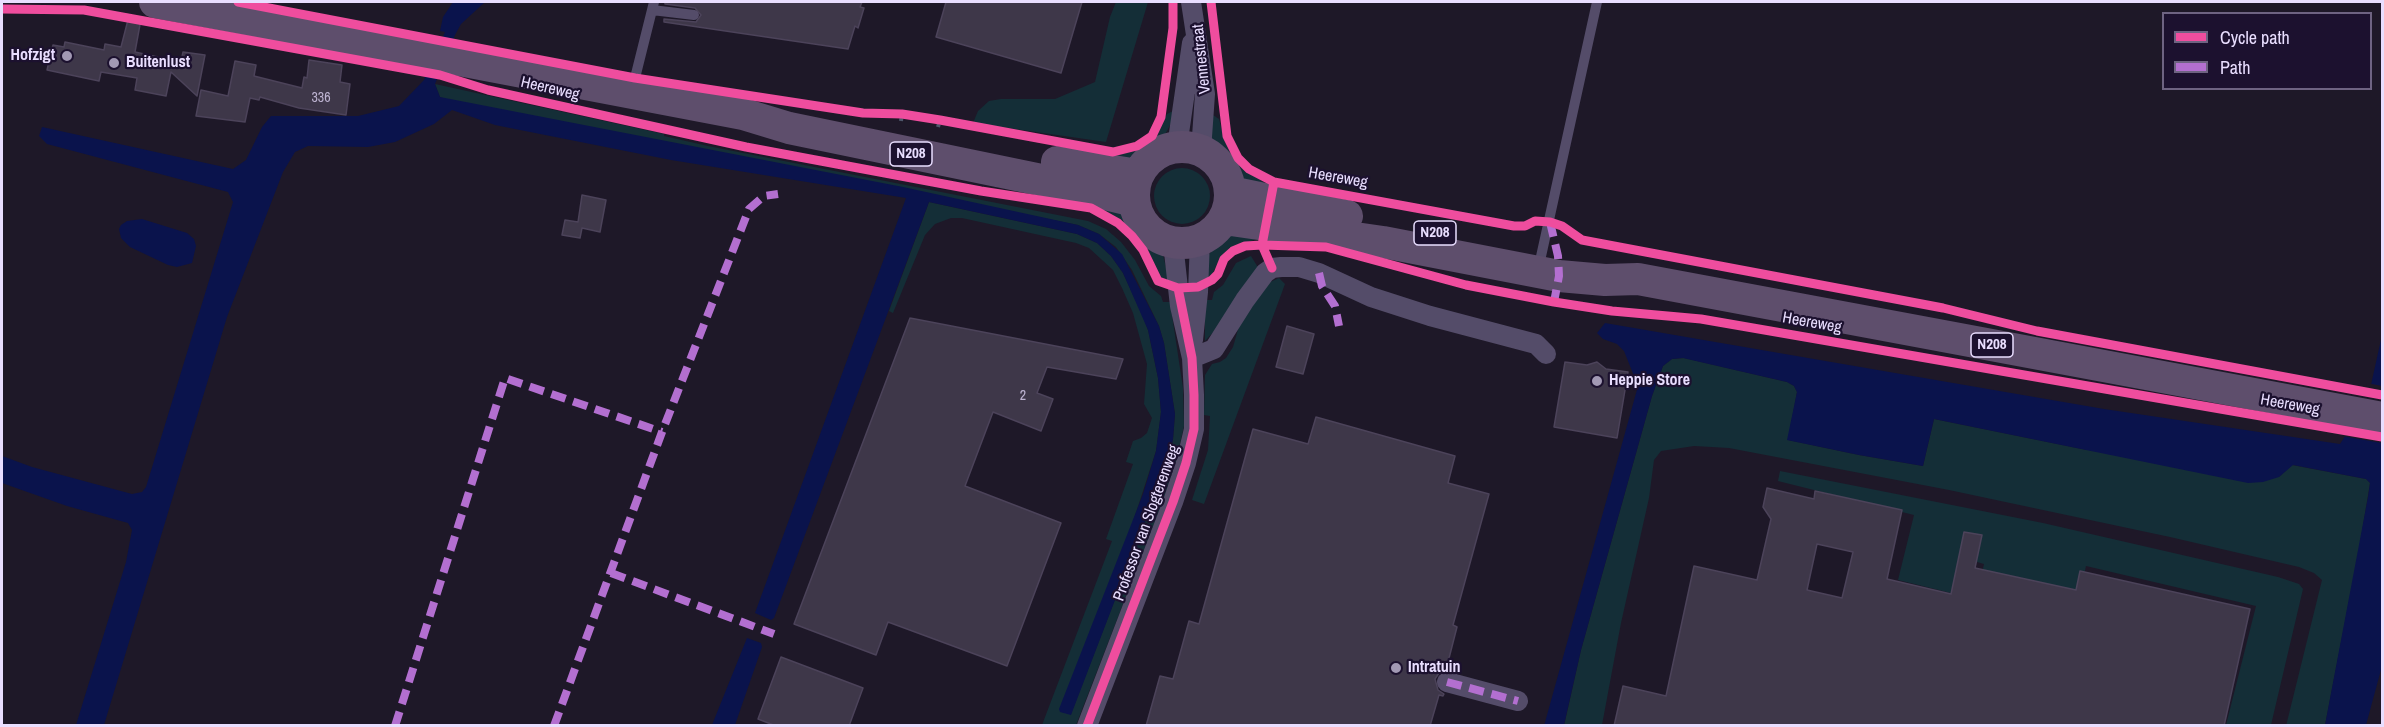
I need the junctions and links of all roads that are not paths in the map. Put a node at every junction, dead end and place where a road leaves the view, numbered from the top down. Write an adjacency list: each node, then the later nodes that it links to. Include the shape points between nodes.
1 (155, 2): 6 (main road, Heereweg / N208)
2 (1191, 2): 7 (street, Vennestraat, via 1205,94)
3 (1597, 2): 11 (lane)
4 (653, 6): 5 (lane); 6 (lane)
5 (694, 15)
6 (629, 92): 8 (main road, Heereweg / N208, via 743,114 793,115 1066,164)
7 (1189, 149): 8 (main road, via 1154,156); 9 (main road, via 1218,163 1228,182)
8 (1136, 188): 10 (main road, via 1136,211 1147,228 1155,235)
9 (1227, 206): 10 (main road, via 1209,235); 11 (main road, Heereweg / N208, via 1270,202)
10 (1186, 242): 13 (street, Professor van Slogterenweg, via 1180,306); 13 (street, Professor van Slogterenweg, via 1198,292)
11 (1539, 262): 14 (main road, Heereweg / N208, via 1601,263 1638,279)
12 (1546, 354): 13 (street, via 1536,344 1371,297 1319,273 1281,267 1265,273 1214,349)
13 (1192, 358): 17 (street, Professor van Slogterenweg, via 1194,429 1186,463)
14 (2382, 418)
15 (1447, 682): 16 (street)
16 (1518, 700)
17 (1087, 726)

